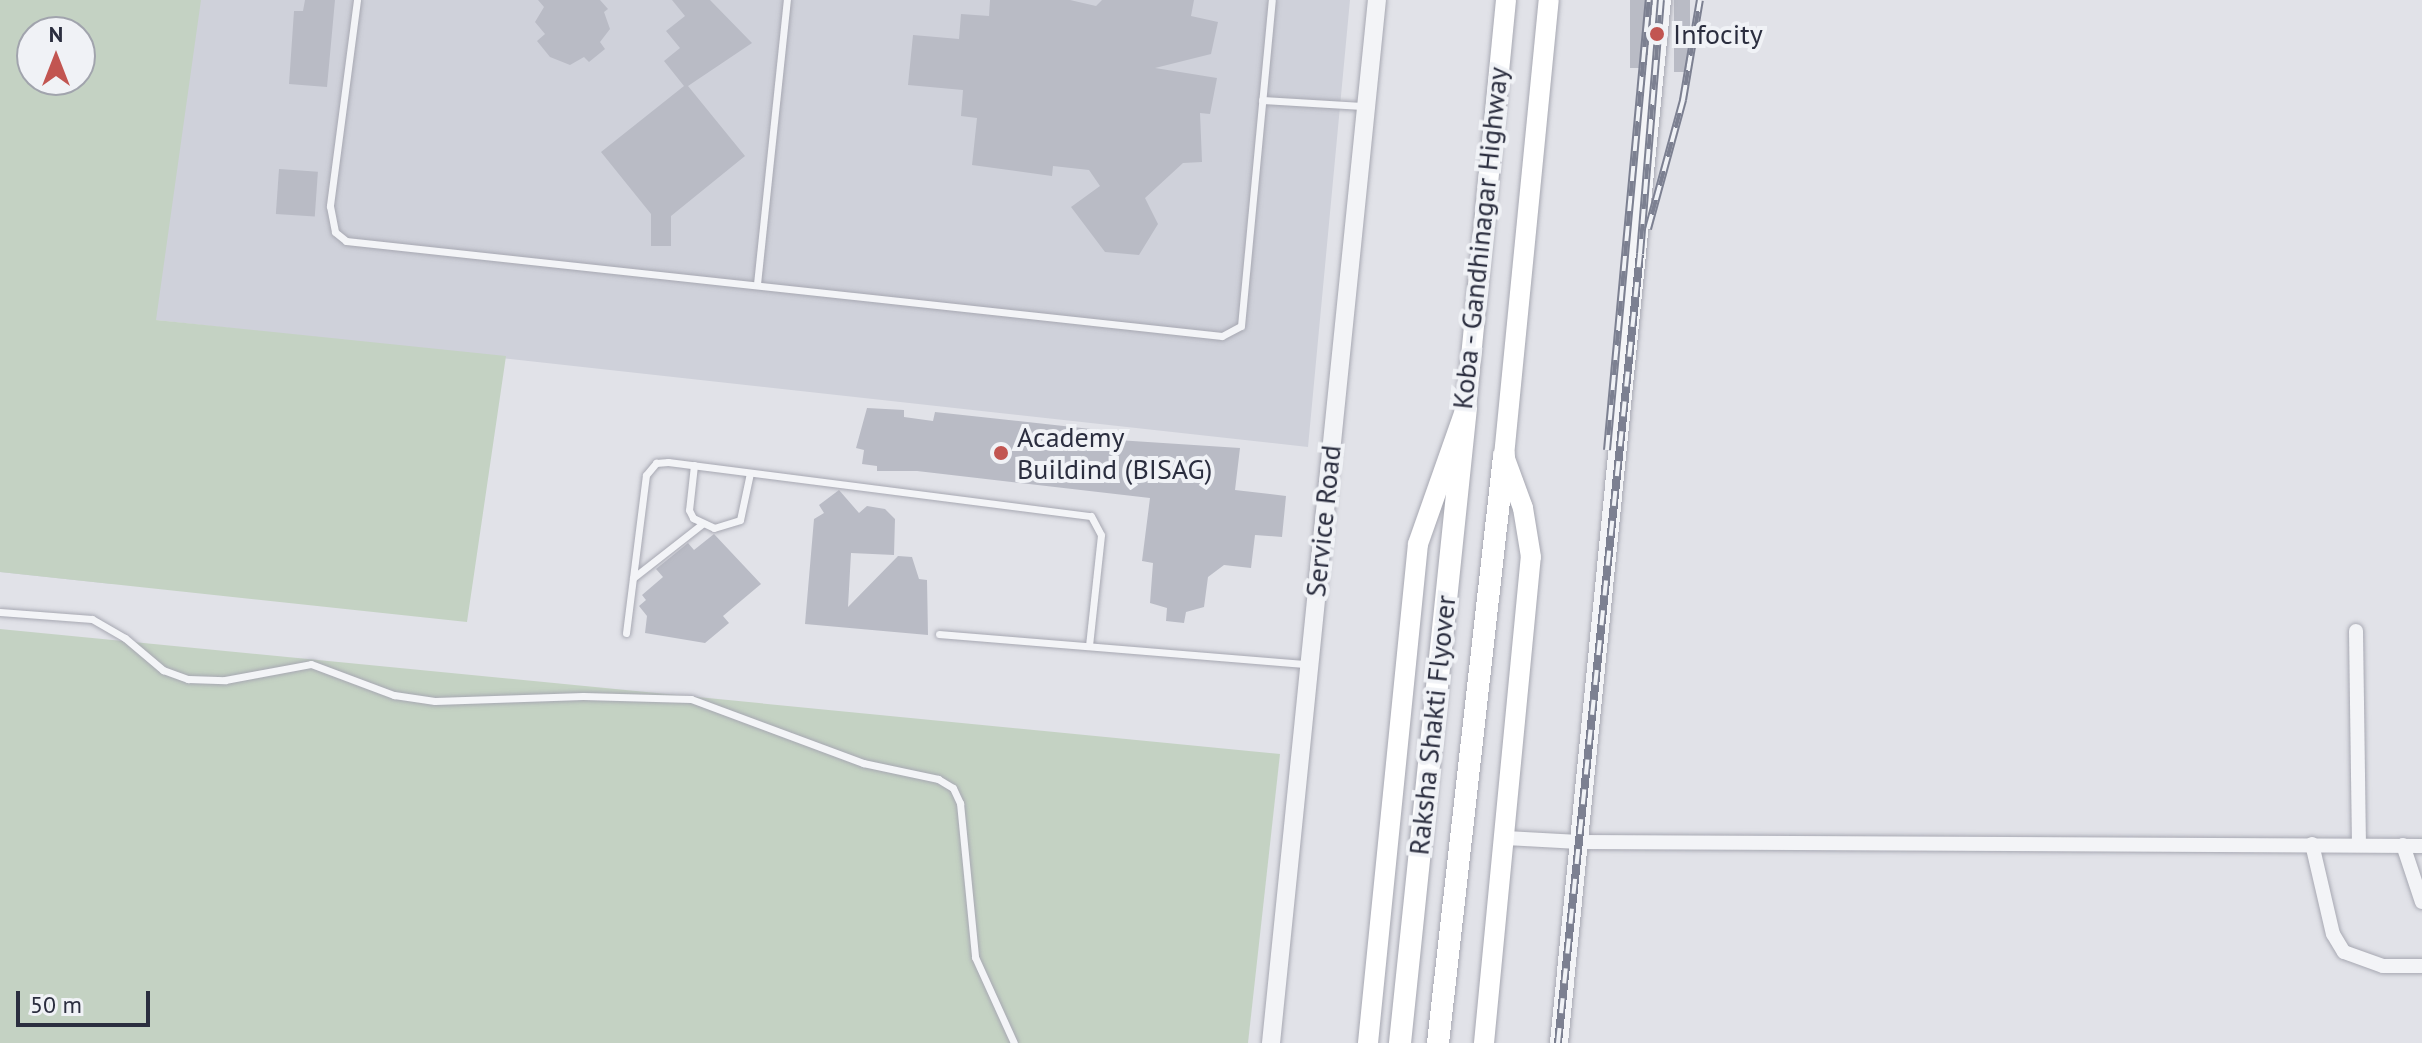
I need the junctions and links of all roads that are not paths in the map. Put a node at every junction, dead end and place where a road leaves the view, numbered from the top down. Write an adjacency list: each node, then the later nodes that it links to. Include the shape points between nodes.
1 (357, 0): 10 (lane, via 330,206 335,232 346,241)
2 (787, 0): 10 (lane)
3 (1272, 0): 8 (lane)
4 (1377, 0): 9 (street, Service Road)
5 (1506, 0): 11 (main road, Koba - Gandhinagar Highway)
6 (1549, 0): 12 (main road, Koba - Gandhinagar Highway)
7 (1662, 0): 24 (street)
8 (1262, 100): 9 (lane); 10 (lane, via 1241,326 1233,334)
9 (1366, 106): 22 (street, Service Road)
10 (757, 284)
11 (1466, 408): 33 (main road, Koba - Gandhinagar Highway, via 1418,544); 34 (main road, Raksha Shakti Flyover)
12 (1504, 456): 23 (main road, Koba - Gandhinagar Highway, via 1523,508 1531,557); 35 (main road, Raksha Shakti Flyover)
13 (694, 465): 14 (lane); 15 (lane, via 689,510); 16 (lane, via 668,462 649,467)
14 (750, 473): 15 (lane, via 740,520 729,527); 21 (lane, via 1068,509 1091,516 1101,535)
15 (702, 524): 16 (lane)
16 (633, 578): 19 (lane)
17 (0, 612): 31 (lane, via 92,619 163,670 188,679 225,680 311,664 394,695 435,701 691,699 863,763 938,779 953,788 960,803 975,957)
18 (2356, 631): 26 (street)
19 (626, 633)
20 (939, 634): 21 (lane)
21 (1089, 645): 22 (lane)
22 (1309, 665): 32 (street, Service Road)
23 (1506, 838): 24 (street); 36 (main road, Koba - Gandhinagar Highway)
24 (1579, 842): 25 (street); 37 (street)
25 (2312, 844): 26 (street); 30 (street, via 2333,934 2344,952 2383,966)
26 (2359, 845): 27 (street)
27 (2403, 845): 28 (street); 29 (street)
28 (2422, 846)
29 (2422, 902)
30 (2422, 966)
31 (1014, 1043)
32 (1271, 1043)
33 (1368, 1043)
34 (1400, 1043)
35 (1438, 1043)
36 (1484, 1043)
37 (1559, 1043)

